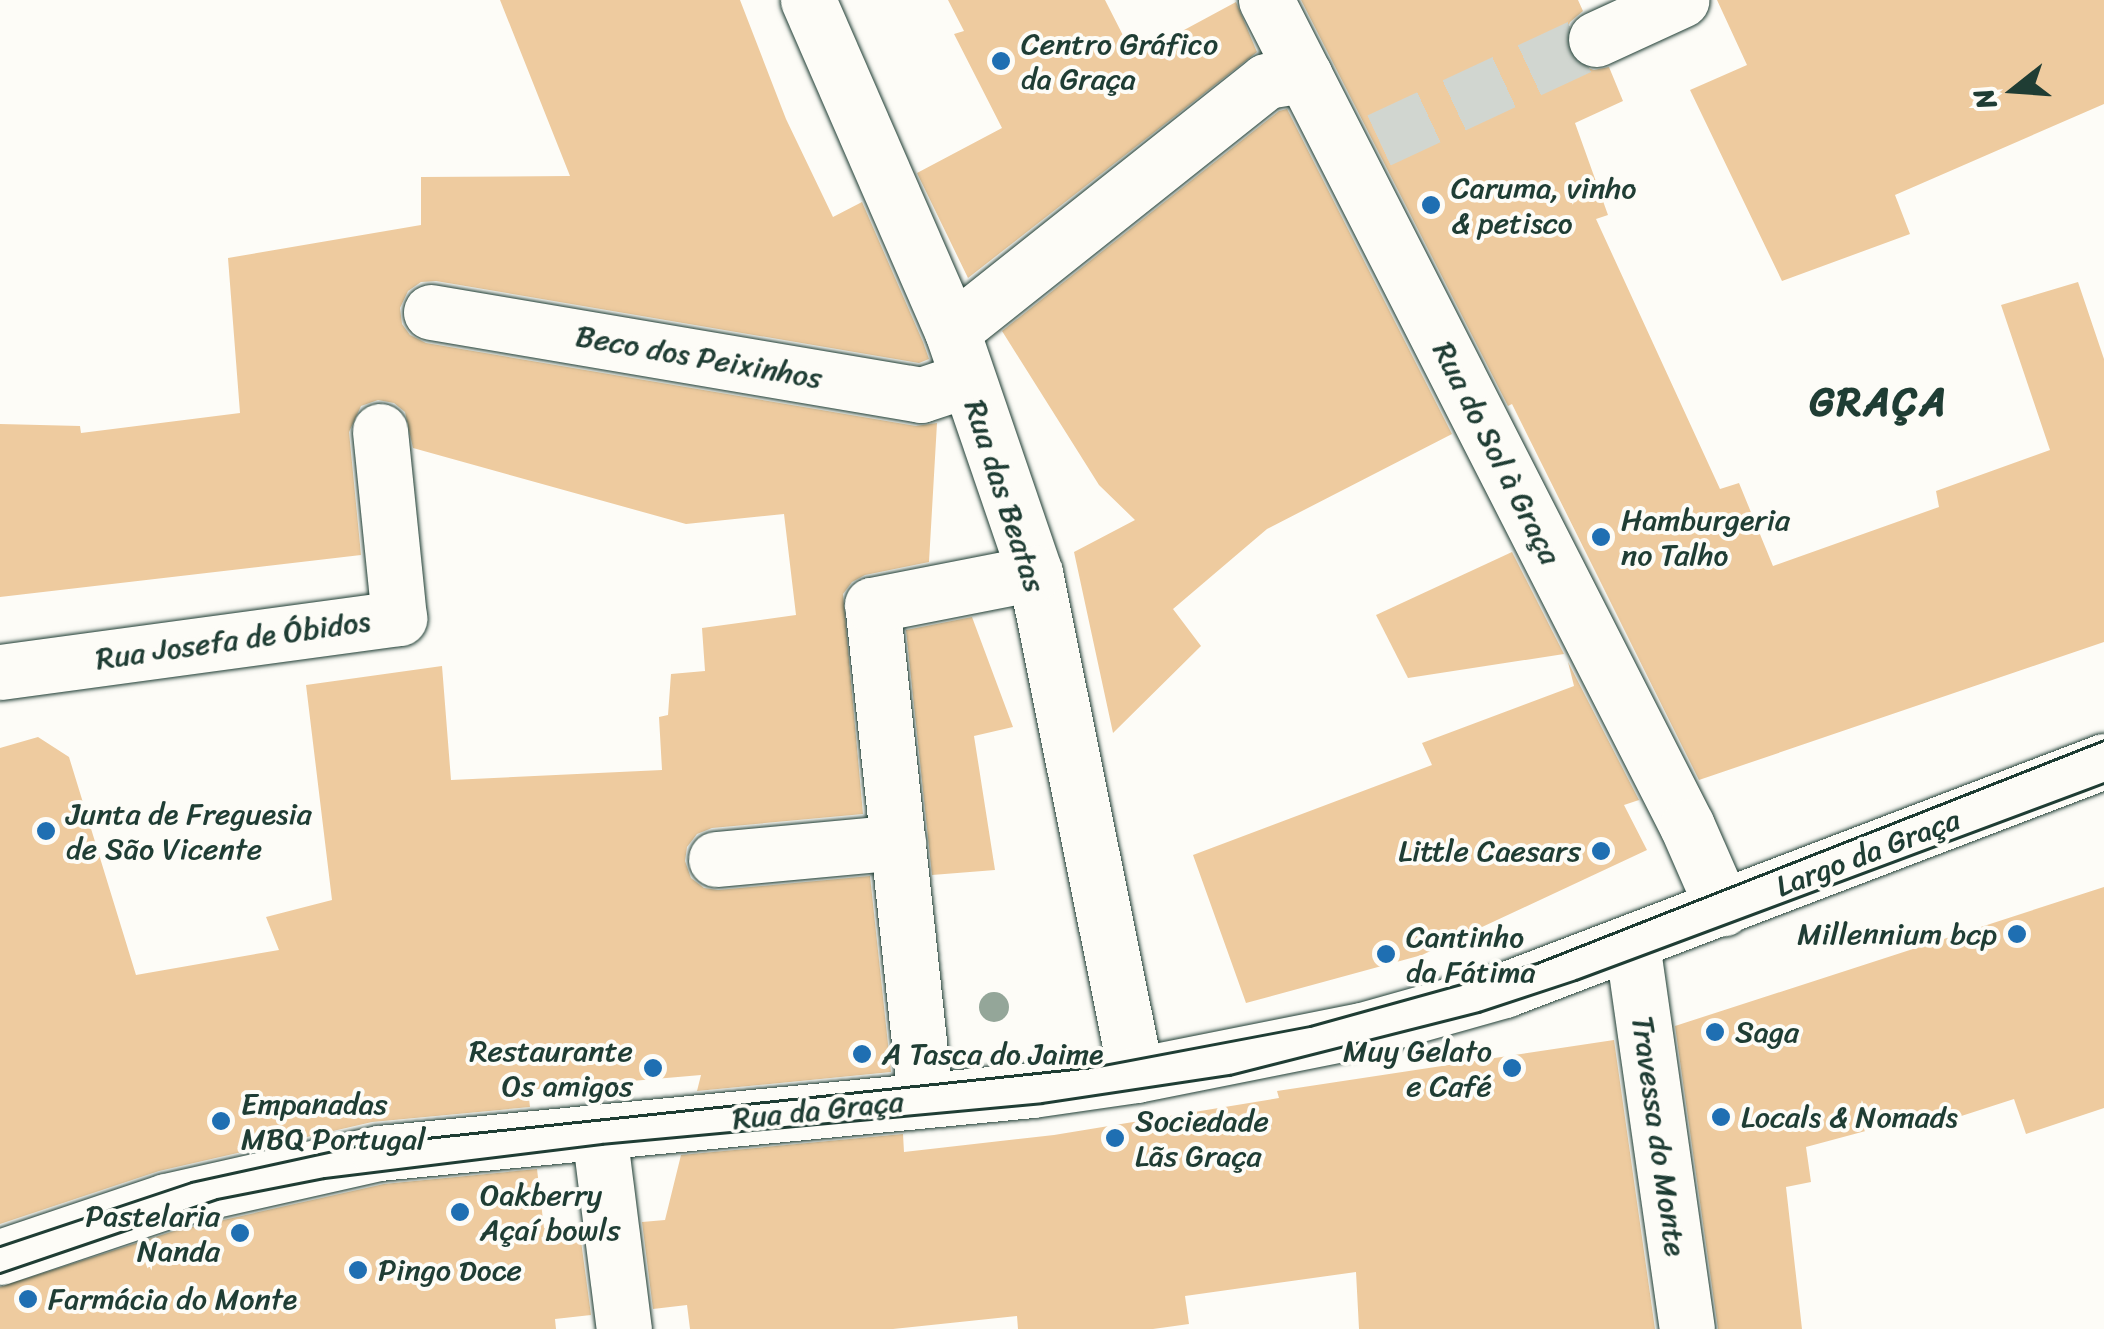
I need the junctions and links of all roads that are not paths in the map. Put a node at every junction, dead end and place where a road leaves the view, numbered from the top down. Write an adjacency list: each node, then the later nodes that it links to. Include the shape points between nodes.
1 (808, 0): 5 (street, Rua das Beatas)
2 (1266, 0): 3 (street, Rua do Sol à Graça)
3 (1305, 75): 5 (street, Beco dos Peixinhos, via 1266,82); 12 (street, Rua do Sol à Graça, via 1363,147)
4 (431, 312): 5 (street, Beco dos Peixinhos, via 922,395)
5 (959, 355): 7 (street, Rua das Beatas)
6 (380, 432): 8 (street, Rua Josefa de Óbidos, via 399,618)
7 (1034, 573): 10 (street, via 872,606); 14 (street, Rua das Beatas)
8 (0, 672)
9 (2104, 761): 12 (street, Largo da Graça)
10 (898, 842): 11 (street); 15 (street)
11 (716, 859)
12 (1723, 908): 13 (street, Largo da Graça)
13 (1632, 943): 14 (street, Rua da Graça, via 1504,990 1362,1030); 19 (street, Travessa do Monte)
14 (1136, 1075): 15 (street, Rua da Graça)
15 (925, 1098): 16 (street, Rua da Graça)
16 (600, 1132): 17 (street, Rua da Graça, via 379,1153 284,1171 166,1201); 18 (street)
17 (0, 1256)
18 (624, 1329)
19 (1686, 1329)

